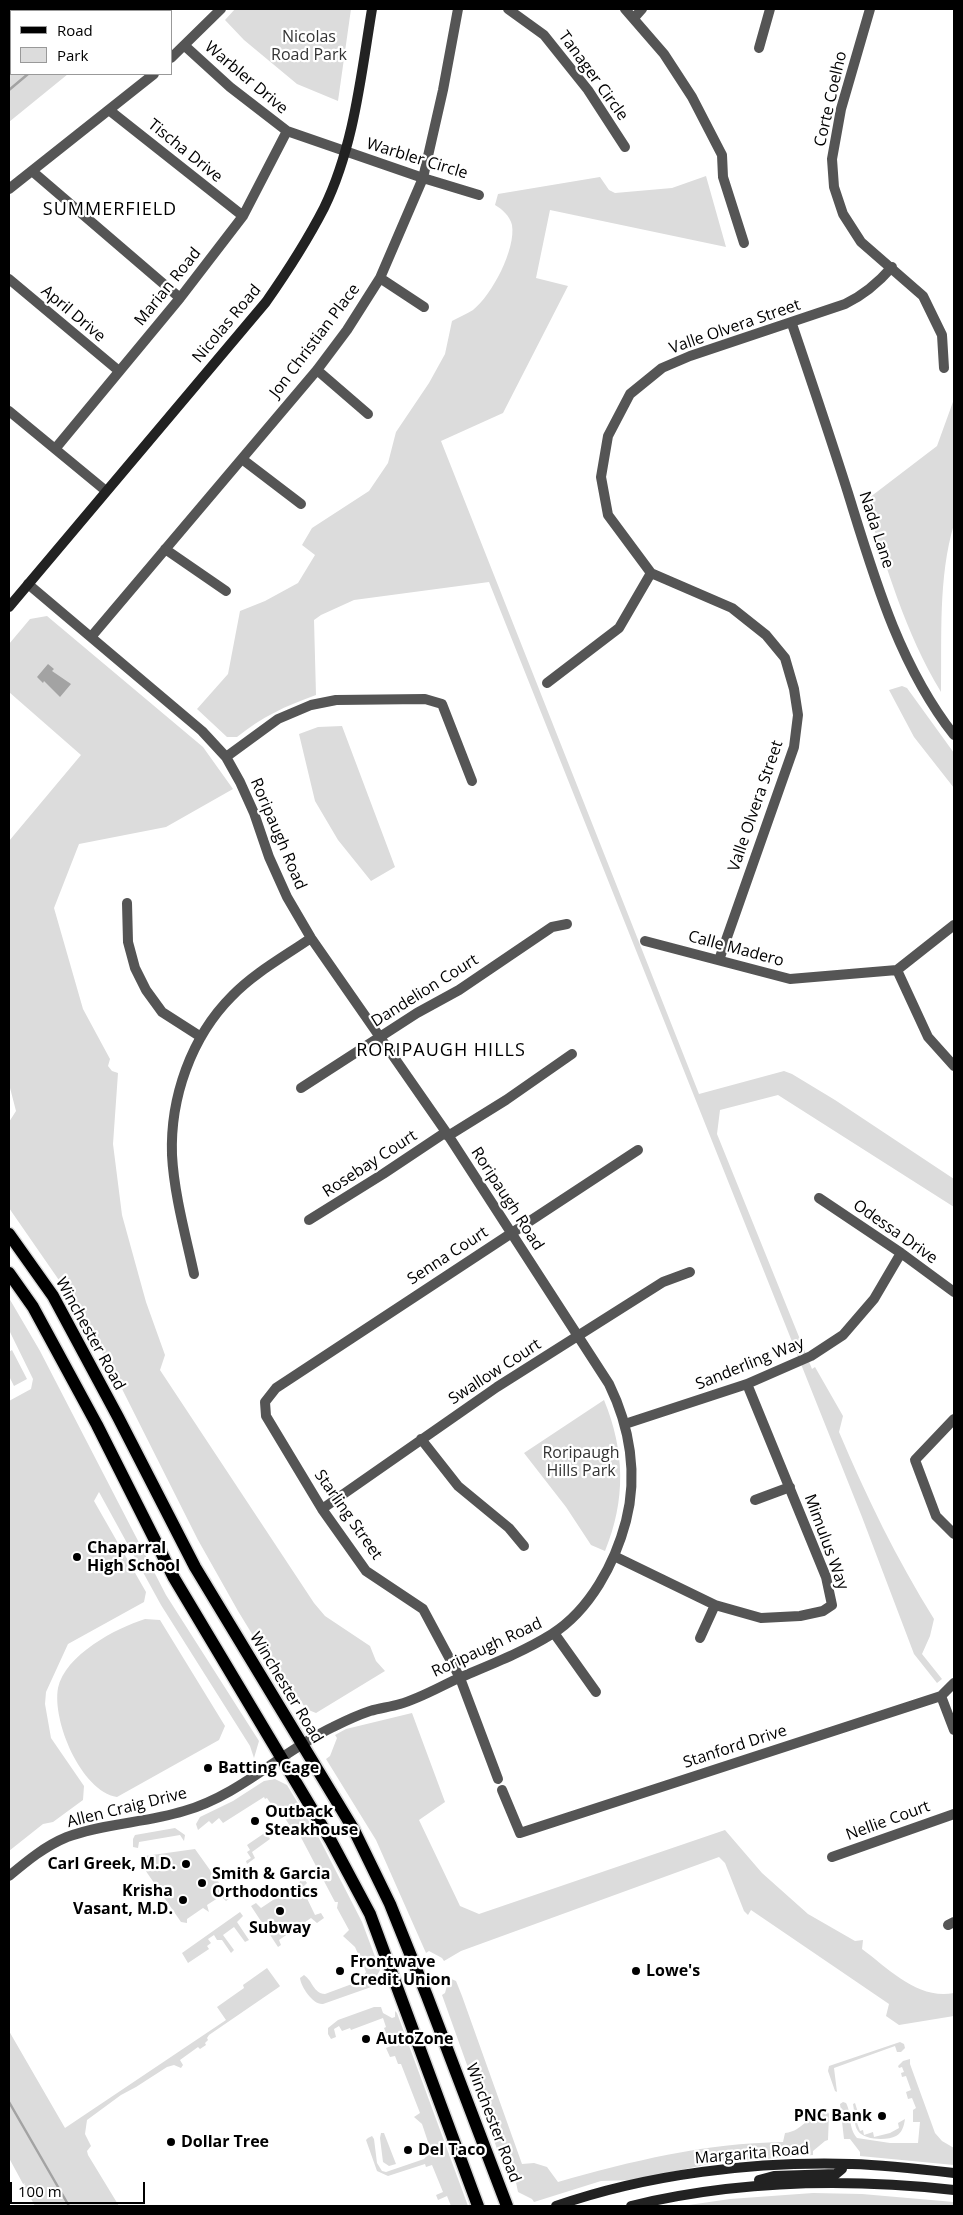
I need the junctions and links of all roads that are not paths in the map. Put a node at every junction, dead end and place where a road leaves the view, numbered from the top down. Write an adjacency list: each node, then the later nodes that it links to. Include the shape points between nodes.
1 (221, 9): 10 (street)
2 (372, 9): 17 (main road, Nicolas Road)
3 (458, 9): 19 (street, Jon Christian Place)
4 (508, 9): 16 (street, Tanager Circle, via 544,35 588,90)
5 (624, 9): 9 (street)
6 (642, 9): 9 (street)
7 (770, 9): 11 (street)
8 (870, 9): 24 (street, Corte Coelho, via 840,109 832,159 834,187 843,214 861,242)
9 (634, 18): 23 (street, via 664,54 692,97 722,155 723,177)
10 (185, 46): 12 (street); 15 (street, Warbler Drive, via 230,87)
11 (759, 48)
12 (172, 57)
13 (153, 75): 14 (street)
14 (109, 110): 18 (street); 22 (street, Tischa Drive)
15 (287, 131): 17 (street, Warbler Drive); 22 (street, Marian Road)
16 (625, 148)
17 (345, 152): 19 (street, Warbler Circle); 37 (main road, Nicolas Road, via 324,207 266,302)
18 (32, 171): 20 (street); 27 (street)
19 (423, 178): 21 (street, Warbler Circle); 25 (street, Jon Christian Place)
20 (9, 189)
21 (480, 195)
22 (243, 216): 27 (street, Marian Road)
23 (744, 243)
24 (892, 267): 29 (street, Valle Olvera Street, via 861,297); 30 (street, Corte Coelho, via 923,296 942,335)
25 (380, 278): 28 (street); 31 (street, Jon Christian Place)
26 (9, 280): 32 (street, April Drive)
27 (180, 298): 32 (street, Marian Road)
28 (424, 307)
29 (792, 324): 40 (street, Valle Olvera Street, via 662,368 630,394 608,436 601,485 608,515); 46 (street, Nada Lane, via 890,620 930,701)
30 (944, 368)
31 (317, 370): 34 (street); 36 (street, Jon Christian Place)
32 (119, 371): 35 (street, Marian Road)
33 (9, 411): 35 (street)
34 (368, 414)
35 (55, 449): 37 (street)
36 (242, 459): 38 (street); 39 (street, Jon Christian Place)
37 (106, 491): 41 (main road, Nicolas Road)
38 (301, 504)
39 (165, 549): 42 (street); 44 (street, Jon Christian Place)
40 (651, 573): 45 (street, via 618,628); 54 (street, Valle Olvera Street, via 732,608 766,635 785,658 794,689 798,715 794,747)
41 (28, 584): 43 (main road, Nicolas Road); 44 (street, Roripaugh Road)
42 (226, 591)
43 (9, 607)
44 (92, 637): 47 (street, Roripaugh Road, via 202,731)
45 (547, 683)
46 (954, 735)
47 (226, 757): 48 (street, via 278,719 311,705 336,700 425,700 442,704); 52 (street, Roripaugh Road, via 251,805 287,897)
48 (472, 781)
49 (127, 903): 57 (street, via 128,942 135,968 146,990 162,1012)
50 (568, 924): 56 (street, Dandelion Court, via 552,927 459,990)
51 (954, 925): 55 (street)
52 (311, 938): 56 (street, Roripaugh Road); 57 (street, via 233,994)
53 (645, 941): 54 (street, Calle Madero)
54 (718, 960): 55 (street, Calle Madero, via 790,979)
55 (897, 970): 59 (street, via 928,1037)
56 (380, 1036): 60 (street, Dandelion Court); 61 (street, Roripaugh Road)
57 (201, 1037): 70 (street, via 178,1096 172,1156)
58 (572, 1054): 61 (street, Rosebay Court, via 506,1100)
59 (954, 1066)
60 (301, 1088)
61 (447, 1134): 64 (street, Rosebay Court); 65 (street, Roripaugh Road)
62 (638, 1150): 65 (street, Senna Court)
63 (819, 1198): 67 (street, Odessa Drive)
64 (310, 1220)
65 (511, 1233): 72 (street, Roripaugh Road); 74 (street, Senna Court)
66 (9, 1234): 92 (main road, Winchester Road, via 52,1296 195,1567)
67 (901, 1253): 71 (street, Odessa Drive); 73 (street, Sanderling Way, via 874,1298 843,1336 803,1360)
68 (9, 1272): 93 (main road, via 33,1307 97,1425 174,1578)
69 (690, 1272): 72 (street, Swallow Court, via 663,1282)
70 (194, 1274)
71 (954, 1292)
72 (578, 1337): 76 (street, Roripaugh Road, via 609,1384); 77 (street, Swallow Court)
73 (747, 1384): 76 (street, Sanderling Way); 78 (street, Mimulus Way)
74 (276, 1388): 80 (street, Starling Street, via 265,1402 266,1416)
75 (954, 1420): 81 (street, via 915,1460 936,1516)
76 (625, 1424): 83 (street, Roripaugh Road, via 632,1466 631,1494)
77 (421, 1439): 80 (street, Swallow Court); 82 (street, via 458,1486 509,1528)
78 (790, 1487): 79 (street); 84 (street, Mimulus Way, via 826,1577 832,1605 823,1611 800,1616 761,1618)
79 (755, 1500)
80 (322, 1509): 87 (street, Starling Street, via 366,1571 423,1609)
81 (954, 1534)
82 (524, 1546)
83 (614, 1556): 84 (street, Mimulus Way); 85 (street, Roripaugh Road, via 590,1597)
84 (715, 1604): 86 (street)
85 (554, 1633): 87 (street, Roripaugh Road); 89 (street)
86 (700, 1638)
87 (460, 1678): 92 (street, Roripaugh Road, via 402,1704 368,1712); 94 (street, Starling Street)
88 (954, 1683): 90 (street, Stanford Drive)
89 (596, 1692)
90 (941, 1696): 91 (street); 95 (street, Stanford Drive, via 520,1833)
91 (954, 1730)
92 (302, 1745): 93 (street, Roripaugh Road); 104 (main road, Winchester Road, via 354,1830 390,1904)
93 (282, 1759): 98 (street, Allen Craig Drive, via 218,1797 184,1811 103,1826 67,1837 38,1853); 103 (main road, via 370,1914)
94 (498, 1779)
95 (502, 1790)
96 (954, 1814): 97 (street, Nellie Court)
97 (832, 1857)
98 (9, 1876)
99 (842, 2164): 100 (main road, Margarita Road); 101 (main road, via 836,2174 774,2176); 105 (main road, Margarita Road, via 766,2166 701,2173 606,2192)
100 (954, 2173)
101 (739, 2186): 102 (main road, Margarita Road, via 838,2182 890,2183); 106 (main road, Margarita Road)
102 (954, 2190)
103 (478, 2206)
104 (507, 2206)
105 (556, 2206)
106 (631, 2206)

